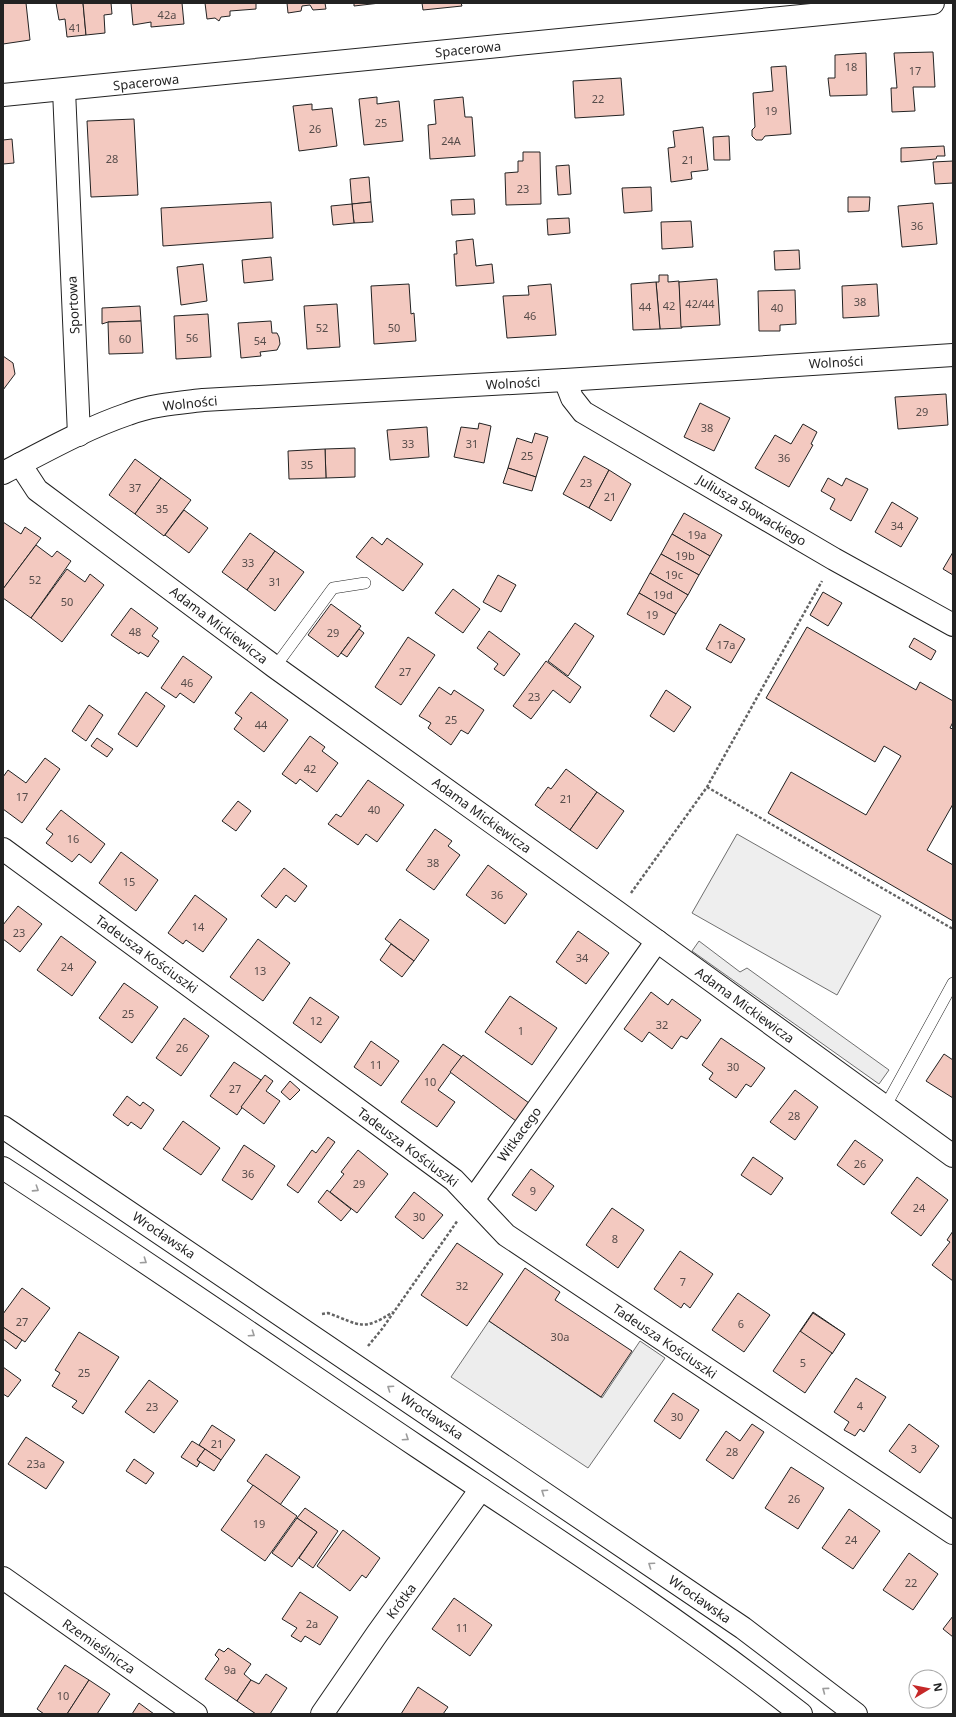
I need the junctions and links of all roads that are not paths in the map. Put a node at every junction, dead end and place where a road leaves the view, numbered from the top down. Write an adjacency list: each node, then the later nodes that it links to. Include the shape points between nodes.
1 (933, 3): 2 (street, Spacerowa)
2 (64, 90): 3 (street, Spacerowa); 6 (street, Sportowa)
3 (3, 95)
4 (953, 356): 5 (street, Wolności)
5 (565, 380): 6 (street, Wolności, via 203,400 128,413); 9 (street, Juliusza Słowackiego, via 572,398 583,412 834,559)
6 (79, 435): 7 (street)
7 (12, 469): 10 (street, Adama Mickiewicza)
8 (365, 583): 10 (lane, via 333,588)
9 (953, 625)
10 (275, 667): 12 (street, Adama Mickiewicza)
11 (3, 849): 18 (street, Tadeusza Kościuszki, via 454,1180)
12 (657, 941): 14 (street, Adama Mickiewicza); 18 (street, Witkacego)
13 (953, 983): 14 (lane)
14 (885, 1107): 16 (street, Adama Mickiewicza)
15 (3, 1126): 25 (street, Wrocławska, one-way to 15, via 737,1624)
16 (953, 1156)
17 (3, 1168): 19 (street, one-way to 19)
18 (473, 1200): 20 (street, Tadeusza Kościuszki, via 506,1235)
19 (481, 1489): 23 (street, Krótka); 24 (street, via 697,1636)
20 (953, 1533)
21 (3, 1578): 22 (street, Rzemieślnicza)
22 (196, 1714)
23 (322, 1714)
24 (801, 1714)
25 (856, 1714)

